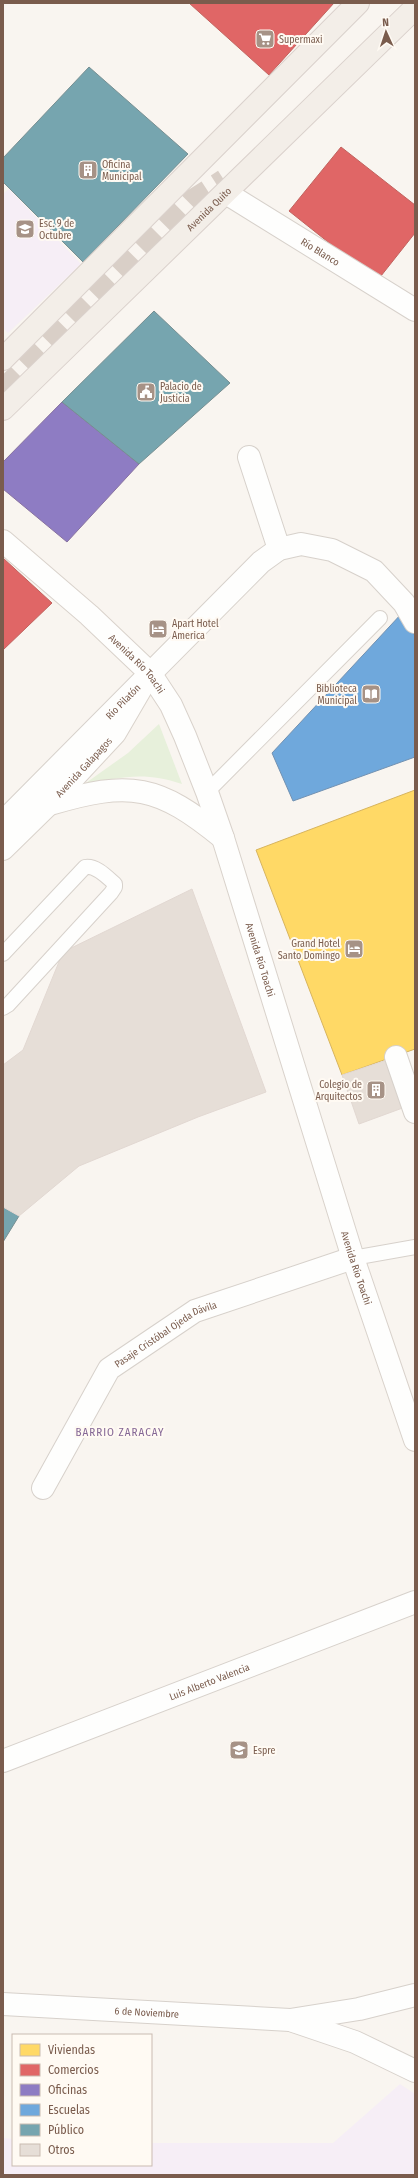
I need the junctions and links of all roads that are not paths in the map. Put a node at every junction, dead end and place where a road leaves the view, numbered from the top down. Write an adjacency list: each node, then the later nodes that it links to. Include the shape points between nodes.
1 (358, 3): 3 (main road)
2 (415, 8): 4 (main road, Avenida Quito, via 332,89)
3 (300, 60): 4 (main road, via 285,94); 6 (main road)
4 (221, 180): 5 (street, Río Blanco); 7 (main road, Avenida Quito)
5 (415, 310)
6 (3, 359)
7 (3, 409)
8 (249, 457): 10 (street)
9 (3, 541): 13 (street, Avenida Río Toachi, via 89,615)
10 (279, 549): 12 (street, Río Pilatón, via 301,544 332,550 374,571 404,602); 13 (street, Río Pilatón, via 261,562)
11 (380, 618): 14 (lane)
12 (415, 622)
13 (150, 673): 14 (street, Avenida Río Toachi, via 171,705); 15 (street, Avenida Galapagos, via 115,733); 16 (street, Río Pilatón)
14 (207, 792): 17 (street, Avenida Río Toachi)
15 (49, 804): 17 (street, via 94,792 143,791 172,801); 18 (street, Avenida Galapagos)
16 (3, 822)
17 (223, 838): 24 (street, Avenida Río Toachi)
18 (3, 850)
19 (3, 954): 20 (lane, via 85,867 96,868 115,884 111,893)
20 (3, 1008)
21 (396, 1056): 22 (street)
22 (415, 1112)
23 (415, 1247): 24 (lane)
24 (353, 1258): 25 (street, Avenida Río Toachi); 26 (street, Pasaje Cristóbal Ojeda Dávila, via 195,1311 109,1369)
25 (415, 1440)
26 (42, 1488)
27 (415, 1602): 28 (street, Luis Alberto Valencia)
28 (3, 1761)
29 (415, 1995): 31 (street, 6 de Noviembre)
30 (3, 2004): 31 (street, 6 de Noviembre)
31 (290, 2020): 32 (street, 6 de Noviembre, via 354,2042)
32 (415, 2071)

